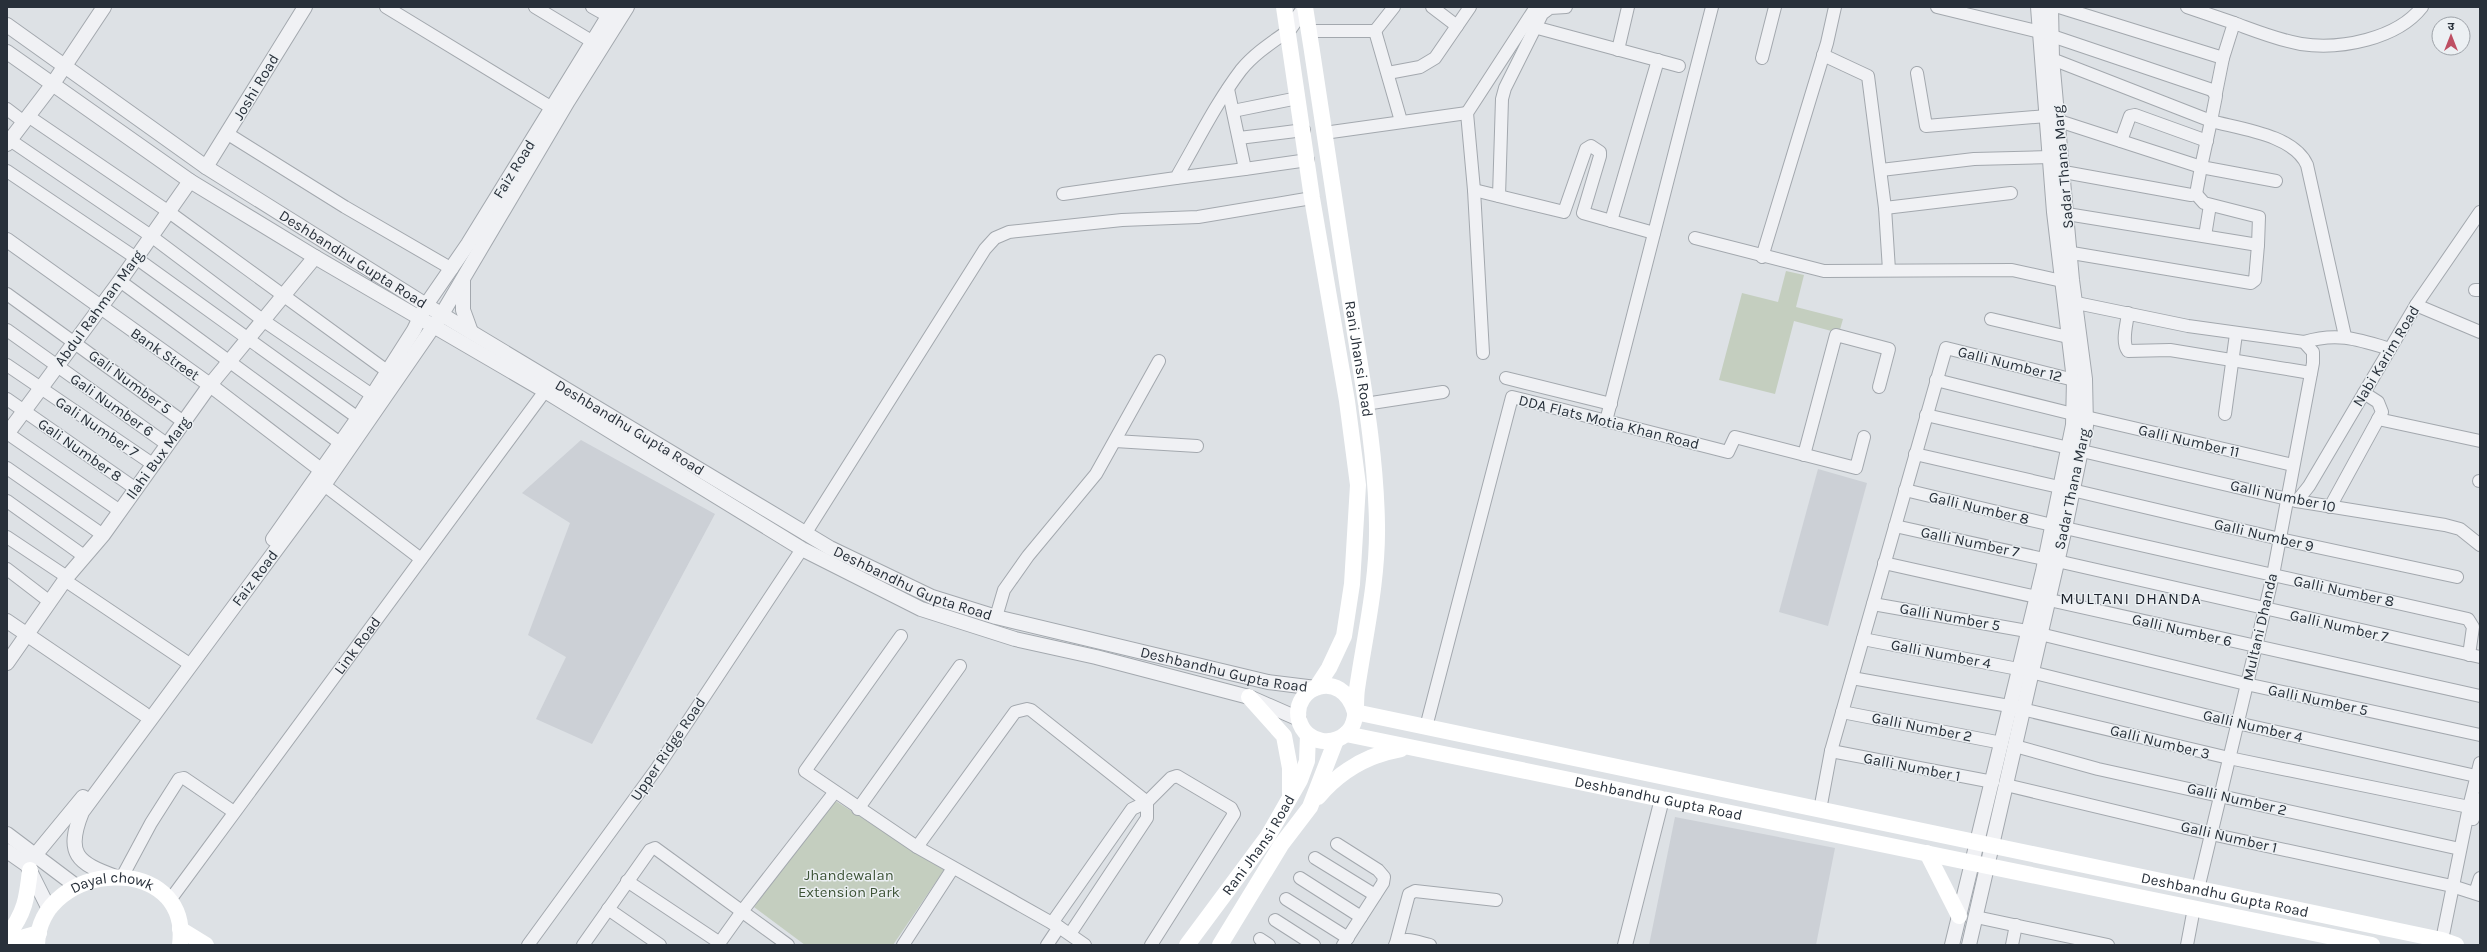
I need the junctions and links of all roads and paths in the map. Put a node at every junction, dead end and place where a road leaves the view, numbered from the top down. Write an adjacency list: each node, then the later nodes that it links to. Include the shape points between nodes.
1 (104, 7): 43 (street)
2 (305, 7): 60 (street, Joshi Road)
3 (386, 7): 50 (street)
4 (535, 7): 34 (street)
5 (592, 7): 24 (street)
6 (627, 7): 100 (street, Faiz Road)
7 (1305, 7): 30 (street); 31 (main road, Rani Jhansi Road)
8 (1394, 7): 32 (street)
9 (1432, 7): 28 (street)
10 (1470, 7): 28 (street)
11 (1536, 7): 53 (street)
12 (1566, 7): 29 (street, via 1550,8 1542,14)
13 (1628, 7): 35 (street)
14 (1712, 7): 88 (street)
15 (1775, 7): 38 (street)
16 (1835, 7): 37 (street)
17 (1937, 7): 33 (street)
18 (2038, 7): 33 (street, Sadar Thana Marg)
19 (2051, 7): 33 (street, Sadar Thana Marg)
20 (2059, 7): 39 (street)
21 (2187, 7): 25 (street)
22 (2422, 7): 26 (street, via 2398,27 2376,37 2335,45 2302,44)
23 (1287, 9): 30 (main road, Rani Jhansi Road)
24 (611, 12): 34 (street, Faiz Road)
25 (2222, 12): 26 (street)
26 (2234, 23): 39 (street)
27 (7, 25): 43 (street, Deshbandhu Gupta Road)
28 (1457, 26): 44 (street, via 1435,58 1420,67)
29 (1534, 27): 35 (street); 80 (street, via 1502,99)
30 (1288, 31): 47 (street, via 1264,48 1242,70); 49 (main road, Rani Jhansi Road)
31 (1309, 31): 32 (street); 59 (main road, Rani Jhansi Road)
32 (1375, 31): 44 (street)
33 (2046, 34): 40 (street, Sadar Thana Marg); 48 (street); 54 (street, Sadar Thana Marg)
34 (593, 42): 50 (street, Faiz Road)
35 (1618, 50): 41 (street)
36 (7, 52): 46 (street, Deshbandhu Gupta Road)
37 (1823, 55): 70 (street, via 1868,76); 96 (street)
38 (1762, 58)
39 (2223, 58): 48 (street)
40 (2052, 59): 54 (street, Sadar Thana Marg); 57 (street)
41 (1658, 60): 42 (street); 87 (street)
42 (1679, 66)
43 (65, 67): 46 (street); 67 (street, Deshbandhu Gupta Road)
44 (1388, 73): 56 (street)
45 (1916, 73): 54 (street, via 1926,126)
46 (52, 86): 55 (street); 74 (street, Deshbandhu Gupta Road)
47 (1228, 89): 52 (street); 73 (street)
48 (2216, 92): 57 (street)
49 (1298, 98): 52 (street); 58 (main road, Rani Jhansi Road)
50 (552, 108): 98 (street, Faiz Road)
51 (7, 109): 55 (street)
52 (1233, 111): 61 (street)
53 (1467, 113): 56 (street); 76 (street)
54 (2053, 118): 62 (street); 65 (street, Sadar Thana Marg); 72 (street, Sadar Thana Marg)
55 (26, 119): 64 (street); 84 (street)
56 (1401, 121): 59 (street)
57 (2211, 121): 63 (street); 117 (street, via 2278,140 2293,147 2302,156 2307,165)
58 (1304, 130): 61 (street); 66 (main road, Rani Jhansi Road)
59 (1324, 133): 142 (main road, Rani Jhansi Road)
60 (228, 134): 67 (street, Joshi Road); 98 (street, via 345,207)
61 (1238, 138): 69 (street)
62 (2121, 141): 63 (street, via 2130,116 2135,115); 68 (street)
63 (2207, 141): 68 (street)
64 (9, 142): 89 (street)
65 (2050, 157): 70 (street, via 1974,159); 102 (street, Sadar Thana Marg)
66 (1308, 160): 69 (street); 81 (main road, Rani Jhansi Road)
67 (206, 167): 108 (street, Deshbandhu Gupta Road)
68 (2201, 167): 75 (street); 79 (street)
69 (1245, 169): 73 (street)
70 (1881, 170): 83 (street)
71 (7, 171): 97 (street)
72 (2064, 172): 79 (street); 86 (street, Sadar Thana Marg)
73 (1176, 178): 78 (street)
74 (190, 181): 84 (street, Abdul Rahman Marg); 95 (street, Deshbandhu Gupta Road)
75 (2276, 181)
76 (1474, 190): 80 (street); 123 (street)
77 (2011, 192): 83 (street)
78 (1063, 194)
79 (2196, 194): 82 (street, via 2204,203)
80 (1499, 196): 87 (street, via 1564,212 1586,149 1591,146 1598,150 1600,156 1583,213)
81 (1312, 198): 176 (street, via 1198,217 1122,220 1009,232 995,238 985,249); 210 (main road, Rani Jhansi Road, via 1347,401 1358,485 1352,584 1344,636)
82 (2210, 205): 90 (street); 93 (street, via 2259,217)
83 (1885, 208): 99 (street)
84 (169, 212): 89 (street, Abdul Rahman Marg); 104 (street)
85 (2480, 212): 106 (street, Nabi Karim Road)
86 (2067, 214): 90 (street); 94 (street, Sadar Thana Marg)
87 (1611, 221): 88 (street)
88 (1654, 233): 143 (street)
89 (152, 236): 97 (street, Abdul Rahman Marg); 112 (street)
90 (2205, 236): 93 (street)
91 (1695, 238): 96 (street)
92 (7, 240): 107 (street, Bank Street)
93 (2258, 245): 94 (street, via 2255,280 2251,283)
94 (2072, 253): 105 (street, Sadar Thana Marg)
95 (315, 257): 104 (street, Ilahi Bux Marg); 108 (street, Deshbandhu Gupta Road)
96 (1762, 257): 99 (street, via 1824,271)
97 (136, 258): 101 (street, Abdul Rahman Marg); 119 (street)
98 (452, 268): 108 (street, Faiz Road)
99 (1890, 270): 102 (street, via 2012,270)
100 (463, 278): 111 (street, Faiz Road); 114 (street, via 463,310)
101 (120, 281): 107 (street, Abdul Rahman Marg); 124 (street)
102 (2062, 282): 105 (street, Sadar Thana Marg)
103 (7, 294): 120 (street, Gali Number 5)
104 (284, 296): 112 (street, Ilahi Bux Marg); 130 (street)
105 (2069, 301): 109 (street); 118 (street, Sadar Thana Marg); 147 (street, Sadar Thana Marg, via 2086,379)
106 (2416, 305): 115 (street); 122 (street, Nabi Karim Road)
107 (99, 307): 120 (street, Abdul Rahman Marg); 134 (street, Bank Street)
108 (423, 311): 111 (street, Deshbandhu Gupta Road); 130 (street, Faiz Road, via 414,330)
109 (2128, 313): 116 (street); 126 (street, via 2125,347 2128,351 2170,350)
110 (1991, 319): 118 (street)
111 (438, 320): 114 (street, Deshbandhu Gupta Road); 137 (street, Deshbandhu Gupta Road); 166 (street, Faiz Road)
112 (264, 321): 119 (street, Ilahi Bux Marg); 140 (street)
113 (7, 330): 128 (street, Gali Number 6)
114 (471, 332): 176 (street, Deshbandhu Gupta Road)
115 (2480, 332)
116 (2236, 334): 121 (street); 126 (street)
117 (2345, 336): 121 (street); 122 (street)
118 (2068, 337): 133 (street, Sadar Thana Marg)
119 (248, 340): 124 (street, Ilahi Bux Marg); 148 (street)
120 (75, 342): 128 (street, Abdul Rahman Marg); 151 (street, Gali Number 5)
121 (2304, 342): 129 (street, via 2313,352)
122 (2390, 349): 139 (street, Nabi Karim Road)
123 (1483, 353)
124 (230, 361): 134 (street, Ilahi Bux Marg); 156 (street)
125 (1159, 361): 154 (street)
126 (2232, 361): 129 (street); 145 (street)
127 (7, 365): 136 (street, Gali Number 7)
128 (56, 366): 136 (street, Abdul Rahman Marg); 157 (street, Gali Number 6)
129 (2312, 368): 163 (street, Multani Dhanda)
130 (387, 371): 140 (street, Faiz Road)
131 (1506, 378): 143 (street)
132 (1936, 380): 133 (street, Galli Number 12, via 1946,348); 146 (street); 147 (street, Galli Number 11)
133 (2074, 380): 147 (street, Sadar Thana Marg)
134 (210, 385): 151 (street, Ilahi Bux Marg); 165 (street, Bank Street)
135 (1879, 387): 161 (street, via 1889,348 1836,335)
136 (40, 388): 144 (street, Abdul Rahman Marg); 162 (street, Gali Number 7)
137 (545, 391): 181 (street, Deshbandhu Gupta Road); 183 (street, Link Road)
138 (1443, 392): 142 (street)
139 (2364, 393): 149 (street, via 2382,407); 171 (street, Nabi Karim Road, via 2309,486)
140 (372, 395): 148 (street, Faiz Road)
141 (7, 399): 144 (street, Gali Number 8)
142 (1365, 404): 214 (main road, Rani Jhansi Road, via 1375,481 1377,527 1373,590)
143 (1610, 404): 150 (street)
144 (24, 411): 152 (street, Abdul Rahman Marg); 168 (street, Gali Number 8)
145 (2225, 414)
146 (1926, 415): 159 (street, Galli Number 10); 160 (street)
147 (2080, 415): 159 (street, Sadar Thana Marg); 163 (street, Galli Number 11)
148 (358, 418): 156 (street, Faiz Road)
149 (2378, 419): 155 (street); 172 (street)
150 (1606, 421): 161 (street, DDA Flats Motia Khan Road, via 1728,452 1735,437); 219 (street, DDA Flats Motia Khan Road, via 1512,397)
151 (185, 423): 157 (street, Ilahi Bux Marg)
152 (7, 433): 173 (street)
153 (1864, 437): 161 (street, DDA Flats Motia Khan Road, via 1856,468)
154 (1115, 441): 158 (street); 194 (street, via 1096,474 1004,590)
155 (2480, 441)
156 (340, 443): 165 (street, Faiz Road)
157 (168, 445): 162 (street, Ilahi Bux Marg)
158 (1197, 446)
159 (2076, 449): 167 (street, Sadar Thana Marg); 171 (street, Galli Number 10)
160 (1915, 454): 167 (street, Galli Number 9); 169 (street)
161 (1804, 455)
162 (154, 465): 168 (street, Ilahi Bux Marg)
163 (2293, 465): 171 (street, Multani Dhanda)
164 (7, 468): 177 (street)
165 (322, 470): 204 (street, Faiz Road)
166 (324, 485): 183 (street); 255 (street, Faiz Road, via 82,812 75,828 73,842 79,856 93,868)
167 (2066, 488): 175 (street, Sadar Thana Marg); 179 (street, Galli Number 9)
168 (136, 489): 173 (street, Ilahi Bux Marg)
169 (1905, 490): 174 (street); 175 (street, Galli Number 8)
170 (7, 501): 182 (street)
171 (2293, 501): 172 (street, Galli Number 10); 179 (street, Multani Dhanda)
172 (2330, 507): 180 (street, Galli Number 10, via 2460,528)
173 (120, 511): 177 (street, Ilahi Bux Marg)
174 (1895, 526): 184 (street, Galli Number 7); 185 (street)
175 (2059, 526): 184 (street, Sadar Thana Marg); 187 (street, Galli Number 8)
176 (804, 534): 181 (street); 194 (street, Deshbandhu Gupta Road, via 932,597)
177 (103, 535): 182 (street, Ilahi Bux Marg)
178 (7, 536): 189 (street)
179 (2280, 539): 187 (street, Multani Dhanda); 188 (street, Galli Number 9)
180 (2480, 545)
181 (802, 549): 200 (street, Deshbandhu Gupta Road, via 921,609); 288 (street, Upper Ridge Road, via 657,768)
182 (84, 556): 189 (street, Ilahi Bux Marg)
183 (421, 559): 239 (street, Link Road)
184 (2051, 560): 190 (street, Sadar Thana Marg); 193 (street, Galli Number 7)
185 (1884, 563): 190 (street, Galli Number 6); 192 (street)
186 (7, 569): 191 (street)
187 (2273, 575): 193 (street, Multani Dhanda); 203 (street, Galli Number 8, via 2468,618 2473,627)
188 (2457, 577)
189 (67, 579): 191 (street, Ilahi Bux Marg); 204 (street)
190 (2042, 599): 197 (street, Sadar Thana Marg); 202 (street, Galli Number 6)
191 (50, 602): 198 (street, Ilahi Bux Marg)
192 (1873, 604): 197 (street, Galli Number 5); 201 (street)
193 (2263, 609): 202 (street, Multani Dhanda); 203 (street, Galli Number 7)
194 (996, 617): 196 (street, Deshbandhu Gupta Road)
195 (7, 621): 198 (street)
196 (1018, 622): 200 (street); 210 (street, Deshbandhu Gupta Road, via 1268,682)
197 (2034, 633): 207 (street, Sadar Thana Marg); 209 (street, Galli Number 5)
198 (26, 635): 205 (street, Ilahi Bux Marg); 216 (street)
199 (901, 636): 230 (street, via 805,771)
200 (1015, 638): 212 (street, Deshbandhu Gupta Road)
201 (1863, 639): 207 (street, Galli Number 4); 208 (street)
202 (2256, 646): 209 (street, Multani Dhanda); 211 (street, Galli Number 6)
203 (2475, 656)
204 (185, 661): 216 (street, Faiz Road)
205 (7, 663)
206 (960, 666): 237 (street)
207 (2024, 671): 213 (street, Sadar Thana Marg); 218 (street, Galli Number 4)
208 (1852, 678): 213 (street, Galli Number 3); 215 (street)
209 (2246, 684): 218 (street, Multani Dhanda); 221 (street, Galli Number 5)
210 (1316, 688): 214 (main road, via 1330,685 1340,688 1351,699); 217 (main road, via 1308,692 1302,700)
211 (2480, 696)
212 (1249, 697): 217 (street, Deshbandhu Gupta Road); 232 (main road, via 1284,736 1290,768)
213 (2016, 707): 223 (street, Sadar Thana Marg); 226 (street, Galli Number 3)
214 (1355, 712): 219 (main road, Deshbandhu Gupta Road); 222 (main road, via 1353,725)
215 (1842, 712): 223 (street, Galli Number 2); 225 (street)
216 (144, 714): 251 (street, Faiz Road, via 117,754)
217 (1299, 719): 220 (main road)
218 (2237, 723): 226 (street, Multani Dhanda); 228 (street, Galli Number 4)
219 (1426, 727): 238 (main road, Deshbandhu Gupta Road)
220 (1308, 735): 222 (main road, via 1327,742); 232 (main road, Rani Jhansi Road, via 1307,761)
221 (2480, 735)
222 (1341, 737): 224 (main road, Deshbandhu Gupta Road); 236 (main road, Rani Jhansi Road)
223 (2009, 744): 229 (street, Sadar Thana Marg); 231 (street, Galli Number 2, via 2098,768)
224 (1410, 747): 233 (main road, Deshbandhu Gupta Road); 236 (main road, via 1380,752 1351,767 1330,782)
225 (1831, 751): 229 (street, Galli Number 1); 238 (street)
226 (2229, 758): 231 (street, Multani Dhanda); 240 (street, Galli Number 3)
227 (2480, 763): 228 (street)
228 (2476, 776): 240 (street)
229 (2000, 783): 242 (street, Galli Number 1); 243 (street, Sadar Thana Marg); 245 (street, Sadar Thana Marg)
230 (834, 793): 237 (street); 270 (street)
231 (2220, 796): 242 (street, Multani Dhanda); 247 (street, Galli Number 2)
232 (1290, 798): 295 (main road, Rani Jhansi Road, via 1268,836)
233 (1662, 799): 249 (main road, Deshbandhu Gupta Road); 299 (street)
234 (2480, 800): 240 (street)
235 (1147, 802): 246 (street, via 1031,710 1022,710 1015,712); 275 (street, via 1132,809); 277 (street, via 1147,818); 294 (street, via 1171,778 1177,776 1231,808 1234,814)
236 (1310, 807): 296 (main road, Rani Jhansi Road, via 1281,845)
237 (858, 808): 246 (street)
238 (1820, 810): 243 (main road, Deshbandhu Gupta Road)
239 (234, 812): 255 (street, via 184,778 178,779); 265 (street, Link Road)
240 (2472, 816): 247 (street)
241 (7, 834): 251 (street)
242 (2211, 834): 260 (street, Galli Number 1); 261 (street, Multani Dhanda)
243 (1977, 841): 245 (main road, Deshbandhu Gupta Road); 252 (street, Sadar Thana Marg)
244 (1337, 844): 263 (street, via 1382,874 1383,883)
245 (1994, 845): 253 (street, Sadar Thana Marg); 261 (main road, Deshbandhu Gupta Road)
246 (917, 847): 254 (street)
247 (2460, 849): 260 (street)
248 (9, 853): 251 (street)
249 (1928, 853): 252 (main road, Deshbandhu Gupta Road); 271 (main road)
250 (1315, 858): 263 (street)
251 (34, 862): 259 (street); 268 (street); 278 (main road, via 20,919)
252 (1971, 862): 253 (main road, Deshbandhu Gupta Road); 271 (street, Sadar Thana Marg)
253 (1989, 866): 267 (main road, Deshbandhu Gupta Road); 273 (street, Sadar Thana Marg)
254 (953, 868): 275 (street); 291 (street)
255 (119, 877): 259 (main road, Dayal chowk, via 97,879); 265 (main road, Dayal chowk, via 154,887)
256 (1300, 878): 272 (street)
257 (2480, 878): 262 (street)
258 (627, 881): 269 (street); 270 (street, via 650,850 656,848); 285 (street)
259 (76, 886): 268 (main road, Dayal chowk)
260 (2452, 886): 262 (street, Galli Number 1); 283 (street)
261 (2198, 889): 283 (main road, Deshbandhu Gupta Road)
262 (2477, 894)
263 (1375, 895): 272 (street)
264 (1286, 899): 282 (street)
265 (170, 900): 279 (main road, Dayal chowk, via 177,914)
266 (1496, 900): 286 (street, via 1414,891 1409,894)
267 (2194, 908): 304 (street); 305 (main road, Deshbandhu Gupta Road)
268 (49, 909): 280 (main road, Dayal chowk)
269 (608, 909): 289 (street); 290 (street)
270 (743, 910): 284 (street); 285 (street)
271 (1958, 916): 300 (street, Sadar Thana Marg)
272 (1361, 917): 282 (street)
273 (1976, 917): 276 (street); 301 (street, Sadar Thana Marg)
274 (1275, 920): 297 (street)
275 (1056, 925): 277 (street); 292 (street)
276 (2016, 925): 302 (street); 303 (street)
277 (1070, 934): 293 (street)
278 (7, 936)
279 (180, 937): 287 (main road)
280 (38, 939): 281 (main road)
281 (7, 942)
282 (1345, 942)
283 (2449, 942)
284 (783, 943)
285 (719, 944)
286 (1396, 944): 298 (street, via 1407,940)
287 (206, 945)
288 (528, 945)
289 (583, 945)
290 (660, 945)
291 (903, 945)
292 (1047, 945)
293 (1085, 945)
294 (1151, 945)
295 (1187, 945)
296 (1220, 945)
297 (1314, 945)
298 (1430, 945)
299 (1625, 945)
300 (1952, 945)
301 (1969, 945)
302 (2012, 945)
303 (2108, 945)
304 (2187, 945)
305 (2372, 945)

